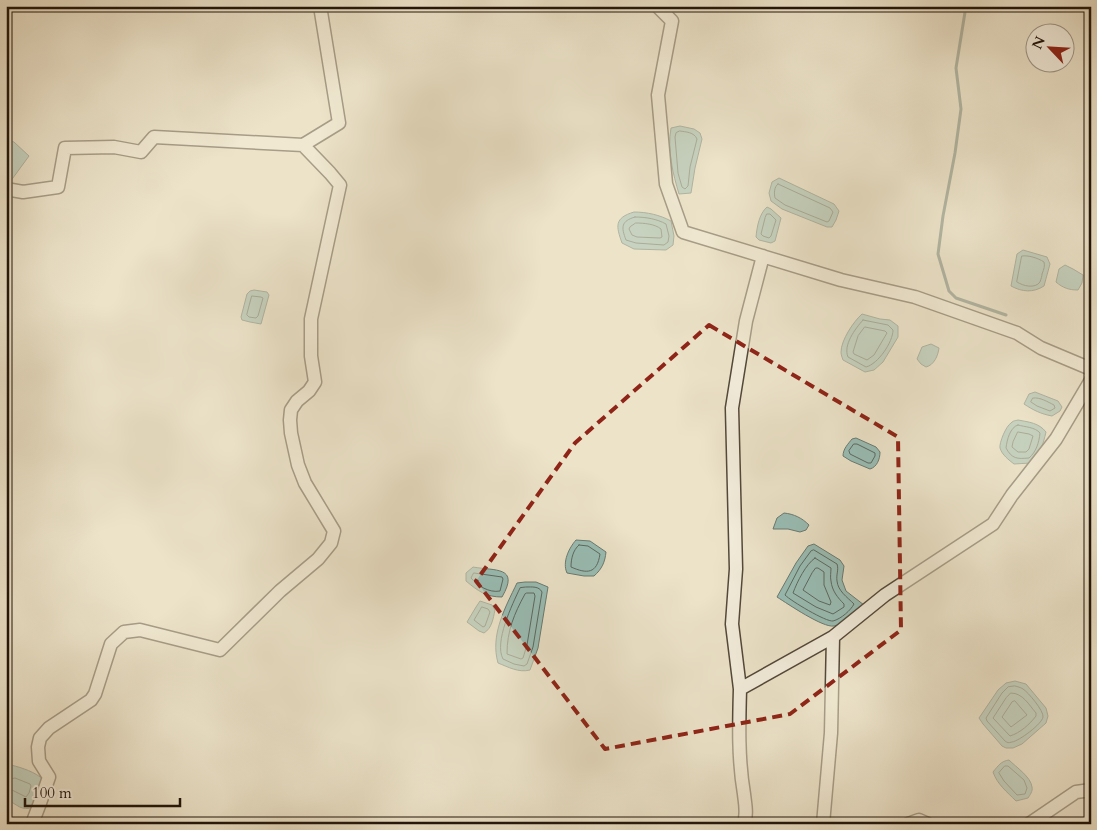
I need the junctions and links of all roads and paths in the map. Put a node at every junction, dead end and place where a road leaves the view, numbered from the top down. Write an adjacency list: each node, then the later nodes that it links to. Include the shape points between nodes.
1 (320, 6): 3 (street, via 339,123)
2 (657, 6): 5 (street, via 672,21 658,95 666,184 683,232)
3 (303, 145): 4 (street, via 154,137 141,152 114,147 65,148 58,187 23,192); 11 (street, via 340,185 311,319 311,356 316,382 297,401 291,410 290,420 293,448 304,484 334,532 331,543 220,650 140,630 124,632 111,644 91,700 49,728 40,738 39,761 49,777)
4 (6, 189)
5 (763, 256): 6 (street, via 841,280 915,297 1017,334 1041,348); 9 (street, via 746,321 732,408 736,569 732,624)
6 (1091, 368)
7 (1091, 380): 8 (street, via 1056,439 993,524 885,595)
8 (833, 637): 9 (street); 13 (street, via 832,733)
9 (740, 689): 12 (street, via 738,730 746,818)
10 (1091, 790): 16 (street, via 1076,792)
11 (32, 824)
12 (743, 824)
13 (823, 824)
14 (908, 824): 15 (street, via 919,820)
15 (928, 824)
16 (1029, 824)

